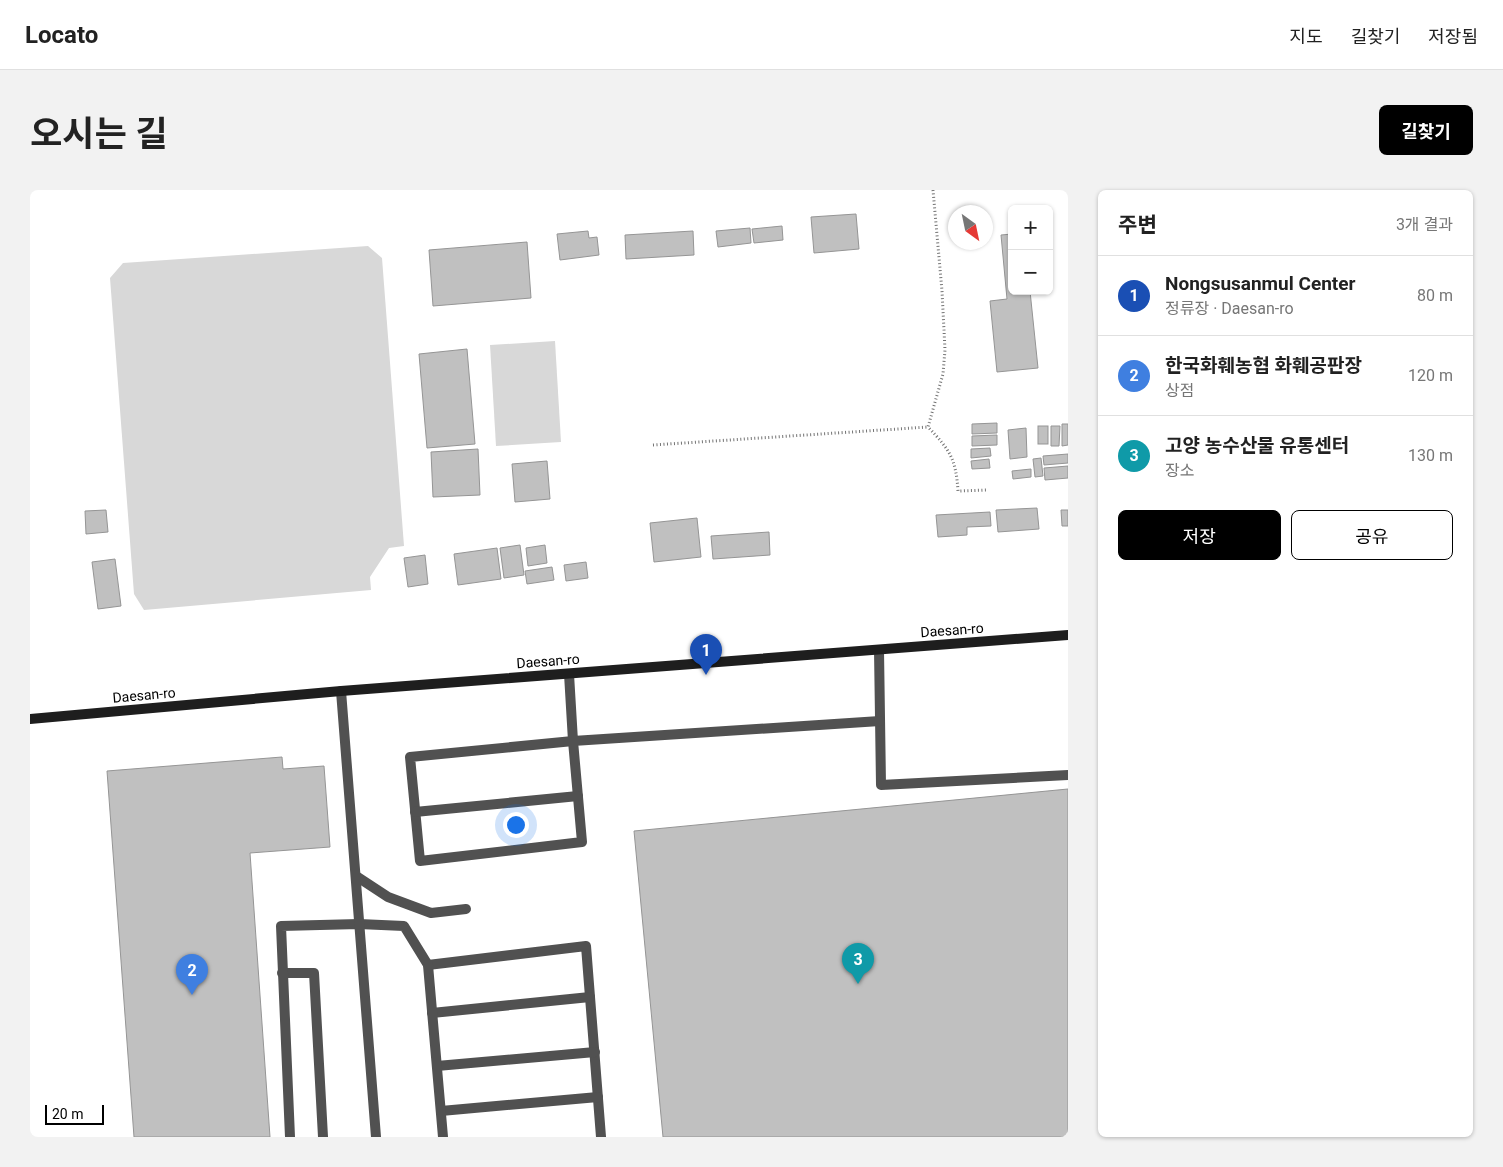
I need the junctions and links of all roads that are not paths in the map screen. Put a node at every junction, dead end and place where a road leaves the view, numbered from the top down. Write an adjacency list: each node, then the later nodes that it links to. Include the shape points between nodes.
1 (1068, 635): 2 (street, Daesan-ro)
2 (879, 650): 3 (street, Daesan-ro); 6 (street)
3 (570, 674): 4 (street, Daesan-ro); 7 (street)
4 (341, 691): 5 (street, Daesan-ro); 11 (street)
5 (30, 719)
6 (880, 721): 7 (street); 8 (street, via 881,785)
7 (573, 742): 9 (street); 10 (street, via 410,757)
8 (1068, 776)
9 (578, 796): 10 (street); 10 (street, via 582,842 420,861)
10 (415, 812)
11 (356, 876): 12 (street, via 388,897 430,913); 13 (street)
12 (466, 910)
13 (360, 924): 14 (street, via 404,926); 15 (street, via 281,926); 24 (street)
14 (428, 966): 16 (street, via 586,946); 17 (street)
15 (282, 973): 22 (street); 23 (street, via 314,972)
16 (590, 997): 17 (street); 18 (street)
17 (432, 1013): 19 (street)
18 (595, 1052): 19 (street); 20 (street)
19 (437, 1066): 21 (street)
20 (598, 1097): 21 (street); 26 (street)
21 (441, 1111): 25 (street)
22 (290, 1137)
23 (323, 1137)
24 (376, 1137)
25 (443, 1137)
26 (601, 1137)

